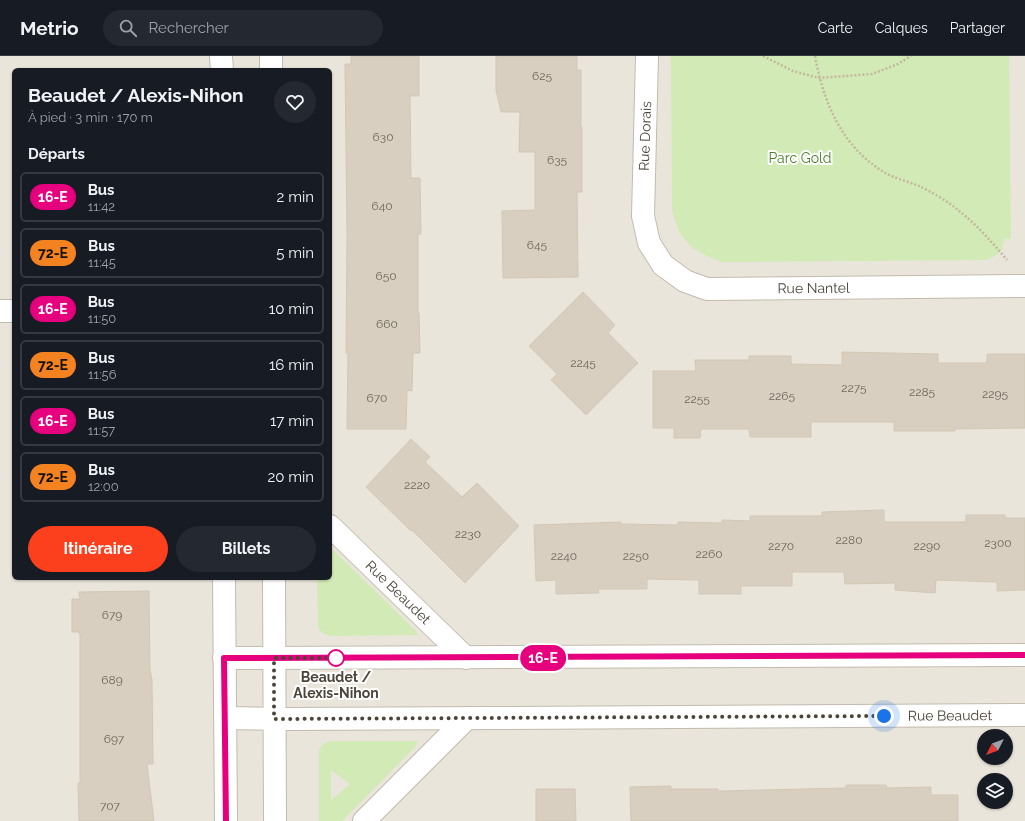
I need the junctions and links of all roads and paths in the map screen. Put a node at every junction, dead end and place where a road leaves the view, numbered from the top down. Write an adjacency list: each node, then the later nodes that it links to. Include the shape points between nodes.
1 (222, 56): 7 (street)
2 (271, 56): 8 (street)
3 (647, 56): 10 (street, Rue Dorais)
4 (763, 56): 9 (path, via 793,71)
5 (815, 56): 9 (path)
6 (911, 56): 9 (path, via 872,74)
7 (222, 68)
8 (271, 68)
9 (819, 78): 11 (path, via 826,102 858,152 883,171 921,187 958,209)
10 (643, 216): 12 (street, Rue Nantel, via 650,243 663,265 685,281 707,288)
11 (1010, 262)
12 (1025, 286)
13 (0, 311): 14 (street)
14 (12, 311)
15 (332, 528): 21 (street, Rue Beaudet)
16 (224, 580): 19 (street)
17 (274, 580): 20 (street)
18 (1025, 655): 21 (street)
19 (224, 658): 20 (street); 23 (street)
20 (274, 658): 21 (street); 25 (street)
21 (466, 658)
22 (1025, 714): 24 (street, Rue Beaudet)
23 (225, 718): 25 (street, Rue Beaudet); 26 (street)
24 (467, 718): 25 (street, Rue Beaudet); 28 (street)
25 (274, 719): 27 (street)
26 (226, 821)
27 (275, 821)
28 (364, 821)

